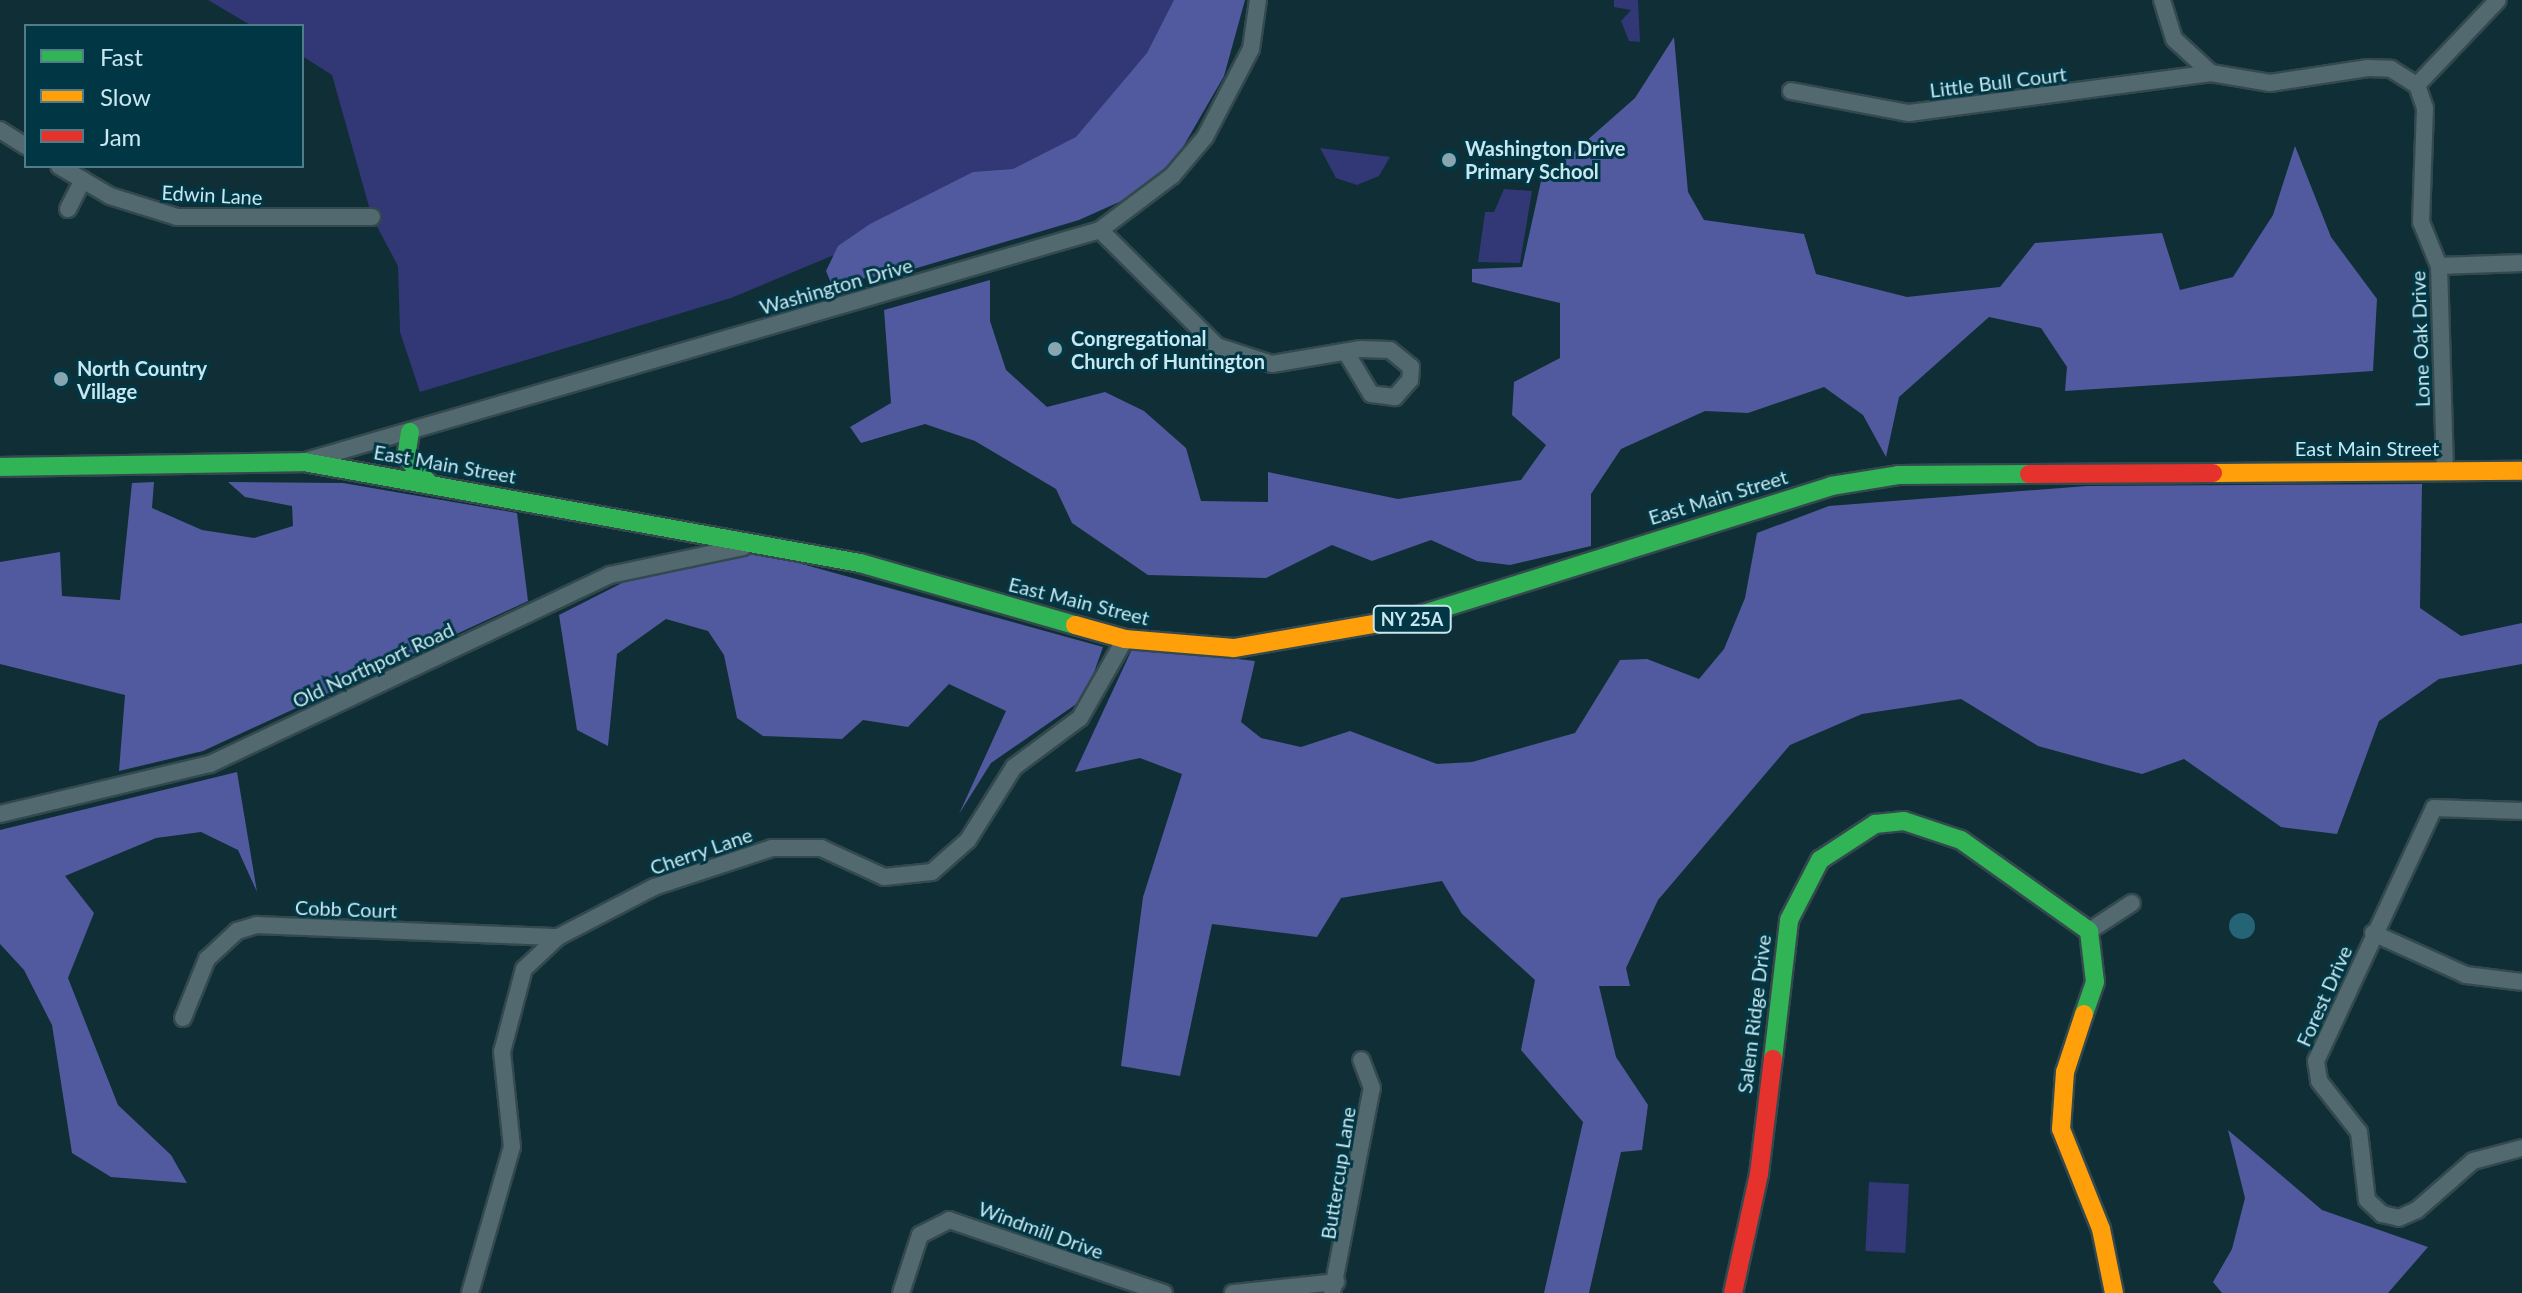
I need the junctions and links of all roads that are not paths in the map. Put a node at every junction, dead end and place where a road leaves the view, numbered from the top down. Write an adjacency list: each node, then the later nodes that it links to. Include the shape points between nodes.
1 (1258, 0): 13 (street, Washington Drive, via 1251,49 1205,137 1172,176)
2 (2162, 0): 4 (street, via 2174,39)
3 (2498, 0): 5 (street)
4 (2211, 73): 5 (street, via 2270,83 2380,68); 6 (street, Little Bull Court, via 1909,113)
5 (2417, 85): 15 (street, Lone Oak Drive, via 2425,108 2420,212)
6 (1791, 91)
7 (0, 130): 8 (street)
8 (24, 145)
9 (62, 168): 10 (street, Edwin Lane)
10 (83, 180): 11 (street); 12 (street, Edwin Lane, via 177,217)
11 (68, 209)
12 (372, 217)
13 (1100, 230): 16 (street, via 1217,346 1272,364); 17 (street, Washington Drive)
14 (2522, 263): 15 (street)
15 (2439, 266): 20 (street, Lone Oak Drive)
16 (1347, 354)
17 (410, 432): 18 (street, Washington Drive); 22 (main road, via 406,457)
18 (304, 462): 19 (main road, East Main Street / NY 25A); 22 (main road, East Main Street / NY 25A)
19 (0, 467)
20 (2445, 470): 21 (main road, East Main Street / NY 25A); 24 (main road, East Main Street / NY 25A, via 1898,475 1722,516 1385,627 1234,648)
21 (2522, 471)
22 (429, 483): 23 (main road, East Main Street / NY 25A)
23 (759, 544): 24 (main road, East Main Street / NY 25A, via 860,563); 26 (street, Old Northport Road, via 610,575 210,764)
24 (1125, 639): 30 (street, Cherry Lane, via 1080,718 1014,767 968,840 932,872 884,877 821,848 772,848 676,878)
25 (2522, 811): 29 (street, Forest Drive, via 2434,808)
26 (0, 814)
27 (2132, 903): 28 (street)
28 (2089, 931): 40 (main road, Salem Ridge Drive, via 2068,910 1934,827 1875,824 1820,860 1789,920 1782,951 1759,1174); 41 (main road, via 2095,982 2065,1072 2061,1129 2096,1215)
29 (2373, 933): 31 (street, via 2466,975); 34 (street, Forest Drive, via 2316,1061 2319,1081 2359,1132 2367,1200 2399,1218 2473,1161)
30 (558, 937): 32 (street, Cobb Court, via 257,925 237,931 207,959); 36 (street, Cherry Lane, via 524,969 508,1011 502,1052 512,1147)
31 (2522, 982)
32 (183, 1018)
33 (1361, 1060): 35 (street, Buttercup Lane, via 1372,1088)
34 (2522, 1148)
35 (1334, 1287): 39 (street)
36 (470, 1293)
37 (901, 1293): 38 (street, Windmill Drive, via 920,1235 949,1220)
38 (1164, 1293)
39 (1233, 1293)
40 (1733, 1293)
41 (2114, 1293)

